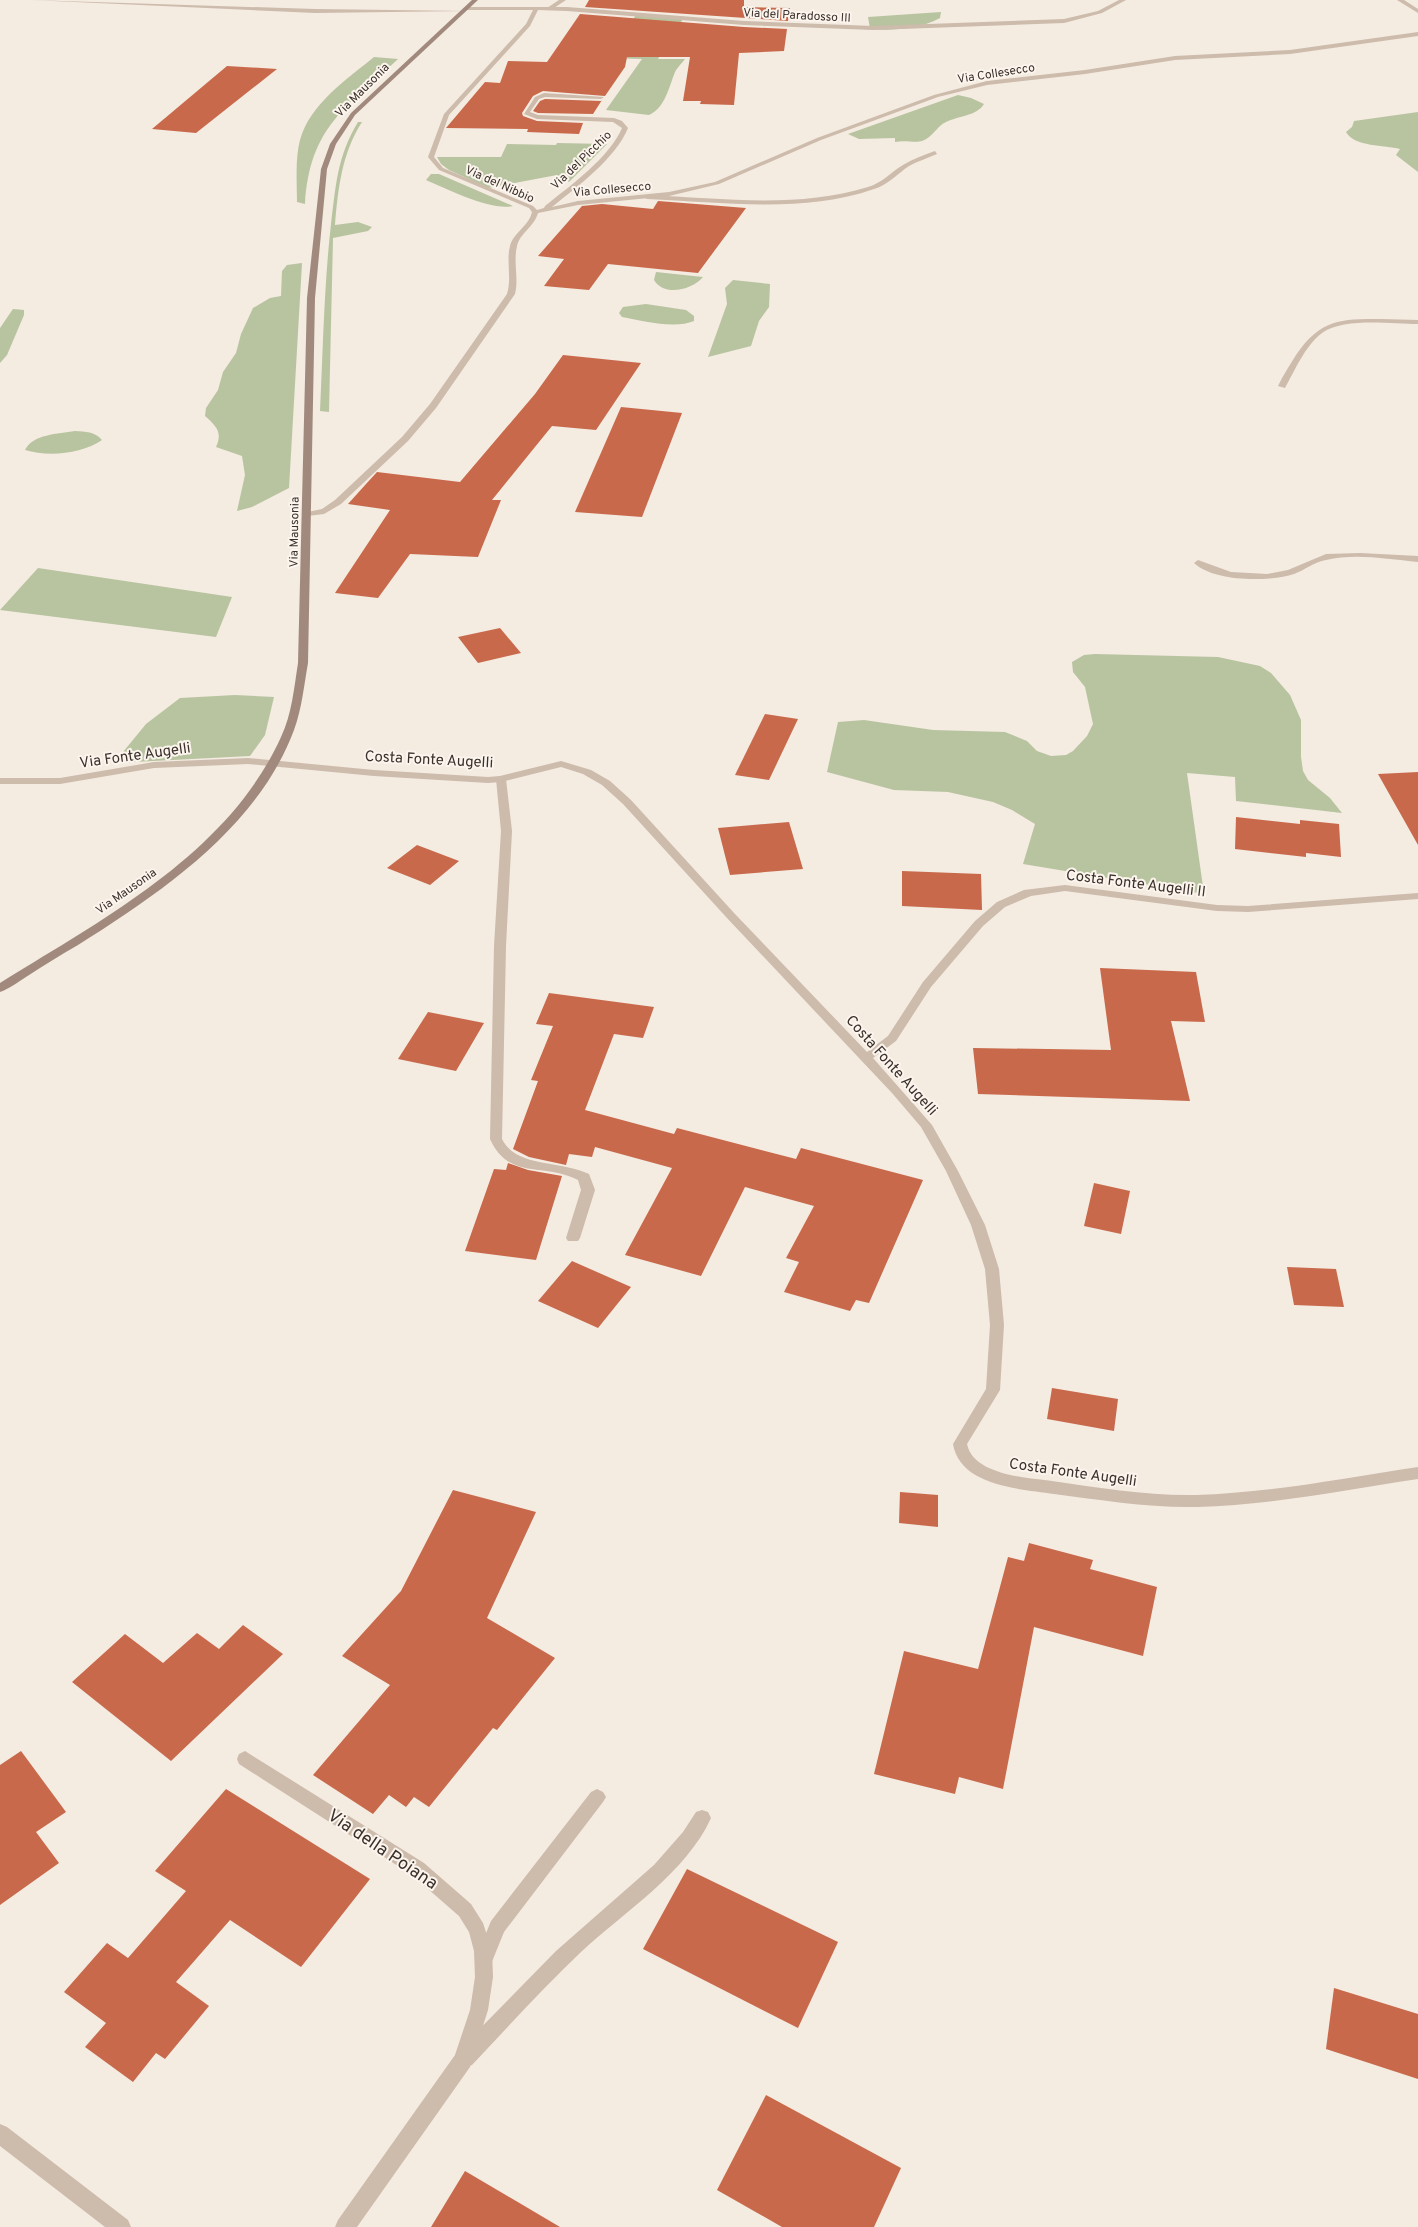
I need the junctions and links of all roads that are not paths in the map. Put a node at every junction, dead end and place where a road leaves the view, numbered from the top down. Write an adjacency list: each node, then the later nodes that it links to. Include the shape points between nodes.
1 (34, 0): 7 (street, Via del Paradosso III, via 315,11)
2 (475, 0): 7 (main road, Via Mausonia)
3 (563, 0): 6 (street)
4 (1123, 0): 6 (street, Via del Paradosso III, via 1100,12 1064,21 881,28 744,23)
5 (1400, 0): 9 (street)
6 (548, 8): 8 (street, Via del Paradosso III)
7 (465, 9): 8 (street, Via del Paradosso III); 18 (main road, Via Mausonia, via 353,114 338,133 328,156 320,197 311,298)
8 (536, 9): 15 (street, Via del Nibbio, via 528,25 446,116 431,157 441,169 526,205)
9 (1418, 11)
10 (1418, 34): 13 (street, Via Collesecco, via 1290,52 1174,58 963,88 820,139 730,179)
11 (601, 97): 14 (street, Via del Picchio, via 544,95 537,98 526,113 537,117 614,120 624,128 620,138 574,185)
12 (935, 153): 13 (street, via 905,166 880,185 846,195 791,200)
13 (647, 198): 14 (street, Via Collesecco, via 595,201)
14 (545, 209): 15 (street, Via Collesecco)
15 (535, 212): 18 (street, Via del Nibbio, via 514,243 515,283 511,294 433,406 405,439 338,502 324,511)
16 (1418, 322): 17 (street, via 1360,322 1328,327 1319,332)
17 (1282, 386)
18 (307, 513): 21 (main road, Via Mausonia, via 303,663 293,714)
19 (1418, 559): 20 (street, via 1347,555 1323,558 1275,576 1231,575)
20 (1198, 563)
21 (274, 762): 22 (street, Costa Fonte Augelli, via 374,773); 23 (street, Via Fonte Augelli, via 191,762 60,781); 25 (main road, Via Mausonia, via 228,826 202,850 111,917)
22 (502, 779): 26 (street, Costa Fonte Augelli, via 561,764 587,772 606,783); 27 (street, via 507,841 501,917 496,1139 501,1152 514,1160 572,1171 584,1177 588,1190)
23 (0, 781)
24 (1418, 896): 26 (street, Costa Fonte Augelli II, via 1248,909 1217,908 1065,888 1020,894 996,907 979,922 927,984 901,1029 880,1050)
25 (0, 988)
26 (866, 1057): 28 (street, Costa Fonte Augelli, via 926,1125 978,1225 992,1269 997,1325 993,1390 961,1438 960,1449 970,1463 981,1471 1006,1480 1098,1494 1192,1502 1256,1497)
27 (573, 1238)
28 (1418, 1473)
29 (245, 1759): 32 (street, Via della Poiana, via 418,1869 444,1891 472,1919 481,1939)
30 (597, 1797): 32 (street, via 497,1927)
31 (702, 1818): 33 (street, via 676,1857 652,1882 576,1945)
32 (484, 1963): 33 (street, Via della Poiana, via 480,2010)
33 (463, 2060): 36 (street, Via della Poiana)
34 (0, 2134): 35 (street)
35 (122, 2227)
36 (344, 2227)

